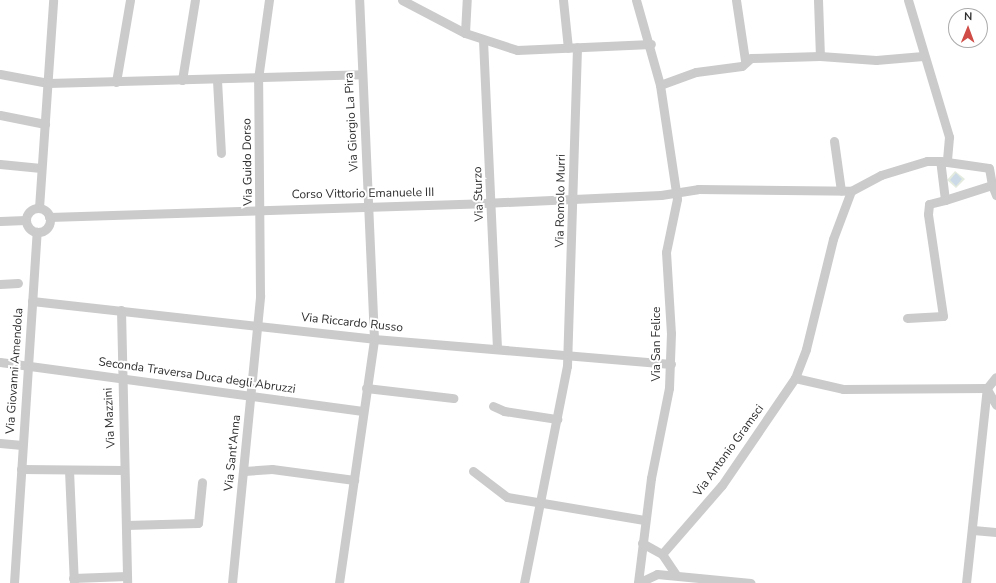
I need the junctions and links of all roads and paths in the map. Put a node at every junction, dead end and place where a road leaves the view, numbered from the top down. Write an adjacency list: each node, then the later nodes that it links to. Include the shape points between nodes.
1 (53, 0): 26 (street)
2 (130, 0): 25 (street)
3 (195, 0): 23 (street)
4 (269, 0): 22 (street, Via Guido Dorso)
5 (359, 0): 21 (street, Via Giorgio La Pira)
6 (467, 0): 13 (street)
7 (563, 0): 16 (street, Via Romolo Murri)
8 (636, 0): 15 (street, Via San Felice)
9 (736, 0): 19 (street)
10 (818, 0): 17 (street)
11 (908, 0): 18 (street)
12 (406, 1): 13 (street)
13 (465, 33): 14 (street)
14 (483, 40): 16 (street, via 526,50); 43 (street, Via Sturzo)
15 (651, 44): 16 (street); 27 (street, Via San Felice)
16 (573, 47): 41 (street, Via Romolo Murri)
17 (820, 56): 18 (street, via 876,60); 19 (street)
18 (923, 56): 32 (street, via 949,137)
19 (745, 60): 27 (street, via 742,66 696,72)
20 (0, 74): 26 (street)
21 (361, 74): 22 (street); 44 (street, Via Giorgio La Pira)
22 (259, 76): 24 (street); 46 (street, Via Guido Dorso)
23 (182, 80): 24 (street); 25 (street)
24 (218, 80): 31 (street)
25 (116, 82): 26 (street)
26 (48, 83): 29 (street)
27 (660, 85): 37 (street, Via San Felice)
28 (0, 115): 29 (street)
29 (45, 124): 35 (street)
30 (834, 141): 38 (street)
31 (221, 153)
32 (944, 162): 34 (street); 39 (street, via 917,162 881,175); 42 (street)
33 (0, 164): 35 (street)
34 (992, 167): 36 (street)
35 (41, 168): 45 (street)
36 (992, 185): 40 (street); 42 (street)
37 (676, 191): 38 (street, Corso Vittorio Emanuele III); 41 (street, Corso Vittorio Emanuele III, via 661,195); 62 (street, Via San Felice, via 666,252)
38 (841, 191): 39 (street, Corso Vittorio Emanuele III)
39 (851, 191): 65 (street, Via Antonio Gramsci, via 833,240 806,349)
40 (996, 195)
41 (574, 197): 43 (street, Corso Vittorio Emanuele III); 59 (street, Via Romolo Murri)
42 (945, 200): 55 (street, via 929,204 928,214 943,316)
43 (491, 201): 44 (street, Corso Vittorio Emanuele III); 58 (street, Via Sturzo)
44 (368, 207): 46 (street, Corso Vittorio Emanuele III); 57 (street, Via Giorgio La Pira)
45 (39, 208): 47 (street); 48 (street, via 28,212)
46 (261, 208): 47 (street, Corso Vittorio Emanuele III); 56 (street, Via Guido Dorso)
47 (49, 217): 50 (street, via 47,228)
48 (26, 220): 49 (street); 50 (street, via 30,229)
49 (0, 221)
50 (37, 232): 53 (street, Via Giovanni Amendola)
51 (18, 283): 52 (street)
52 (0, 284)
53 (32, 301): 54 (street, Via Riccardo Russo); 61 (street, Via Giovanni Amendola)
54 (121, 310): 56 (street, Via Riccardo Russo); 64 (street, Via Mazzini)
55 (907, 318)
56 (258, 325): 57 (street, Via Riccardo Russo); 68 (street, Via Sant'Anna)
57 (374, 339): 58 (street, Via Riccardo Russo); 66 (street, Via Giorgio La Pira)
58 (497, 347): 59 (street, Via Riccardo Russo)
59 (568, 355): 62 (street, Via Riccardo Russo); 73 (street, Via Romolo Murri)
60 (0, 362): 61 (street, Seconda Traversa Duca degli Abruzzi)
61 (28, 364): 64 (street, Seconda Traversa Duca degli Abruzzi); 75 (street, Via Giovanni Amendola)
62 (670, 364): 84 (street, Via San Felice)
63 (996, 377): 67 (street)
64 (120, 378): 68 (street, Seconda Traversa Duca degli Abruzzi); 78 (street, Via Mazzini)
65 (795, 378): 67 (street, via 843,389); 89 (street, Via Antonio Gramsci, via 722,485)
66 (366, 388): 69 (street); 72 (street, Via Giorgio La Pira)
67 (987, 388): 70 (street); 86 (street)
68 (252, 395): 72 (street, Seconda Traversa Duca degli Abruzzi); 79 (street, Via Sant'Anna)
69 (453, 398)
70 (996, 405)
71 (493, 406): 73 (street, via 504,411)
72 (363, 411): 81 (street, Via Giorgio La Pira)
73 (557, 419): 83 (street, Via Romolo Murri)
74 (0, 443): 75 (street)
75 (22, 445): 76 (street, Via Giovanni Amendola)
76 (21, 469): 77 (street); 93 (street, Via Giovanni Amendola)
77 (69, 470): 78 (street); 92 (street)
78 (124, 470): 85 (street, Via Mazzini)
79 (244, 471): 81 (street, via 272,469); 94 (street, Via Sant'Anna)
80 (473, 471): 83 (street, via 507,497)
81 (354, 480): 95 (street, Via Giorgio La Pira)
82 (202, 482): 85 (street, via 198,523)
83 (539, 503): 84 (street); 96 (street, Via Romolo Murri)
84 (644, 520): 88 (street, Via San Felice)
85 (126, 525): 91 (street, Via Mazzini)
86 (973, 530): 87 (street); 99 (street)
87 (996, 532)
88 (642, 543): 89 (street); 97 (street, Via San Felice)
89 (662, 554): 90 (street)
90 (676, 575): 97 (street, via 657,574); 98 (street)
91 (127, 579): 92 (street)
92 (74, 580)
93 (14, 583)
94 (232, 583)
95 (339, 583)
96 (524, 583)
97 (638, 583)
98 (751, 583)
99 (966, 583)

